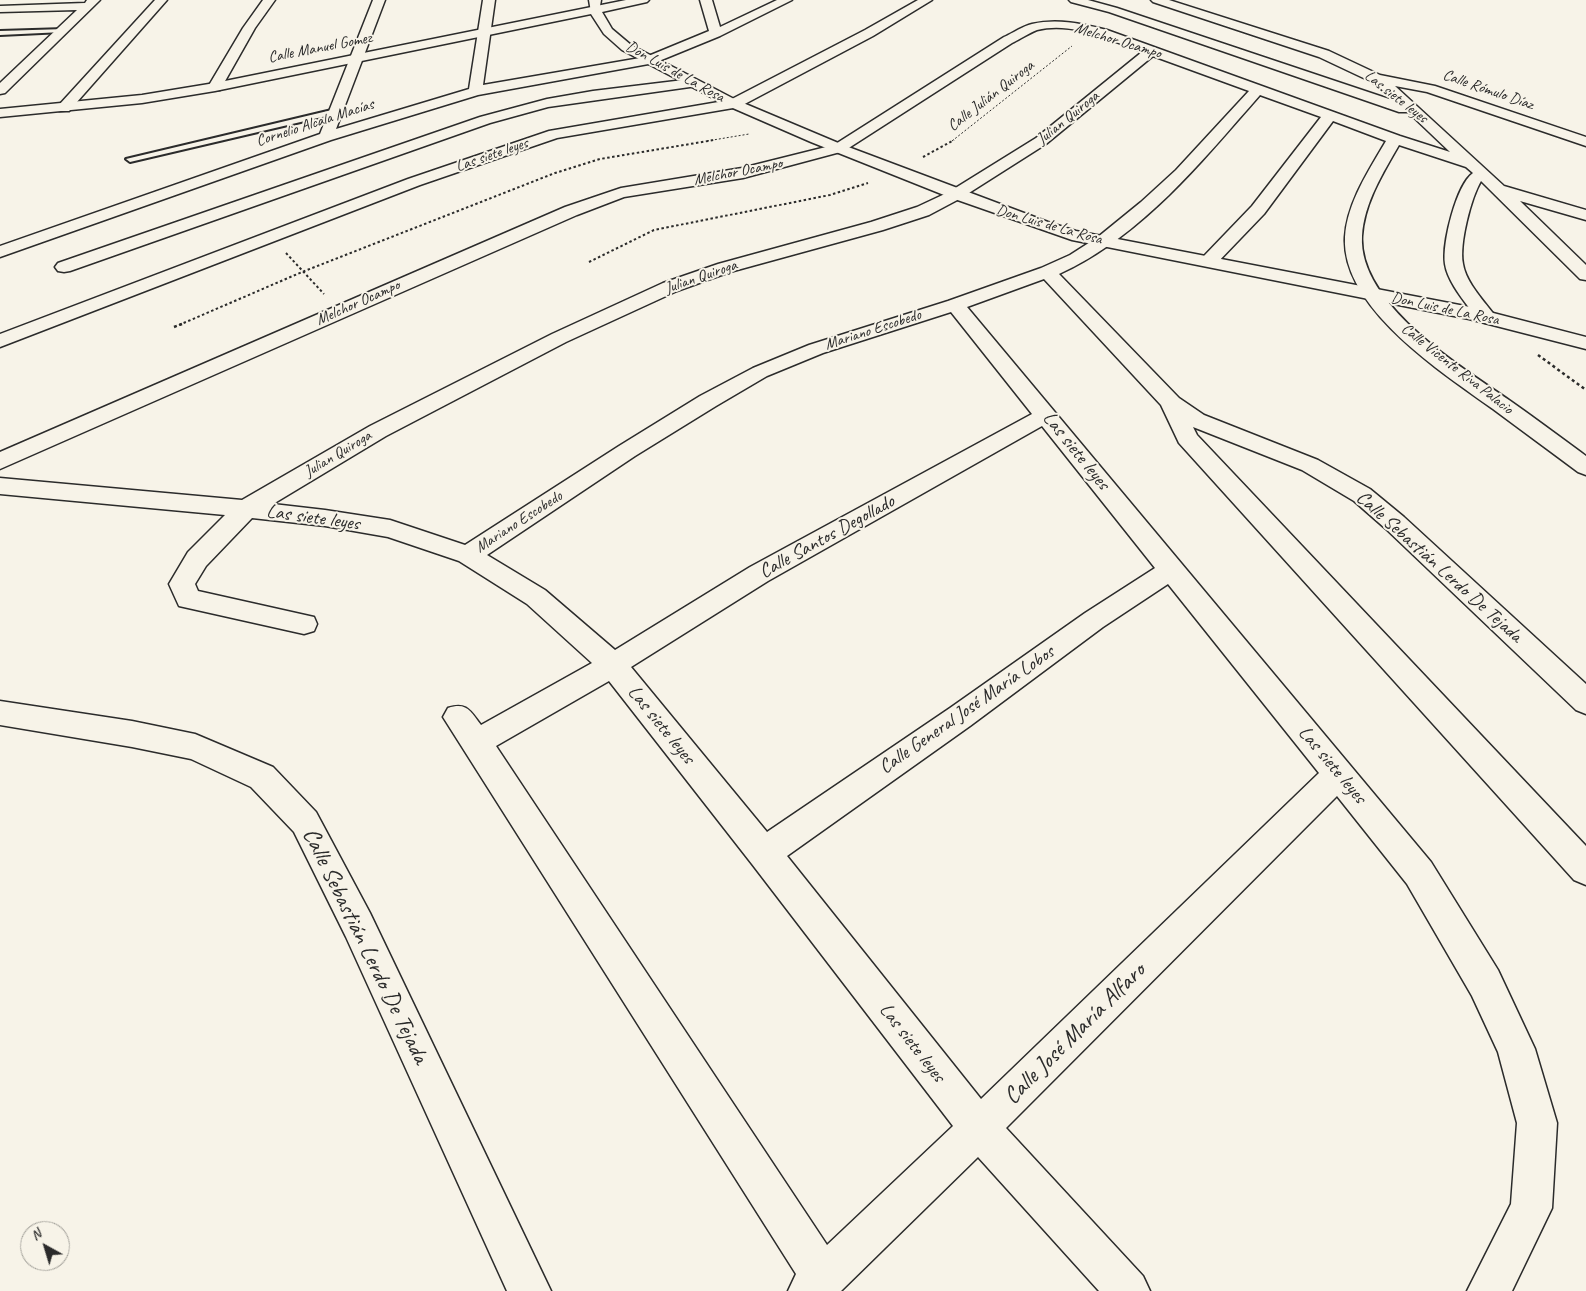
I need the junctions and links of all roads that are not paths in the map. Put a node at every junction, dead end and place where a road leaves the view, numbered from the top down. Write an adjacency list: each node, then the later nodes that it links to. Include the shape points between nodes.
1 (160, 0): 28 (street)
2 (269, 0): 23 (street)
3 (379, 0): 19 (street)
4 (489, 0): 16 (street)
5 (643, 0): 12 (street, Calle Manuel Gomez)
6 (706, 0): 17 (street)
7 (786, 0): 17 (street, Cornelio Alcala Macías)
8 (926, 0): 27 (street, Las siete leyes)
9 (1075, 0): 32 (street, via 1132,16)
10 (1157, 0): 21 (street, Las siete leyes, via 1324,54)
11 (91, 3): 13 (street); 14 (street)
12 (595, 5): 16 (street, Calle Manuel Gomez); 20 (street, Don Luis de La Rosa, via 602,25 614,38)
13 (0, 9)
14 (63, 30): 15 (lane); 25 (street)
15 (0, 33)
16 (484, 33): 19 (street, Calle Manuel Gomez); 26 (street)
17 (716, 33): 20 (street, Cornelio Alcala Macías)
18 (1151, 51): 24 (street, Melchor Ocampo); 36 (street, Melchor Ocampo, via 1093,30 1051,25 1034,28 1021,33); 41 (street, Julian Quiroga, via 1042,141)
19 (356, 58): 23 (street, Calle Manuel Gomez); 29 (street)
20 (649, 60): 22 (street, Don Luis de La Rosa); 26 (street, Cornelio Alcala Macías)
21 (1377, 79): 32 (street, Las siete leyes); 35 (street, Calle Rómulo Díaz, via 1430,89)
22 (692, 83): 27 (street, Don Luis de La Rosa); 42 (street, via 594,95 538,106 432,137)
23 (215, 87): 28 (street, Calle Manuel Gomez)
24 (1258, 89): 31 (street, Melchor Ocampo); 44 (street, Mariano Escobedo, via 1182,173)
25 (0, 90)
26 (475, 91): 33 (street, Cornelio Alcala Macías)
27 (734, 104): 36 (street, Don Luis de La Rosa); 55 (street, Las siete leyes, via 554,134 414,182)
28 (64, 108): 30 (street, Calle Manuel Gomez)
29 (336, 111): 33 (street); 37 (lane)
30 (0, 112)
31 (1330, 115): 34 (street, Melchor Ocampo); 47 (street, via 1258,210)
32 (1420, 115): 38 (street, Las siete leyes)
33 (326, 137): 39 (street, Cornelio Alcala Macías)
34 (1395, 139): 38 (street, Melchor Ocampo); 52 (street, Calle Vicente Riva Palacio, via 1366,192 1356,222 1353,250 1359,272)
35 (1586, 142)
36 (838, 148): 41 (street, Don Luis de La Rosa); 59 (street, Melchor Ocampo, via 742,173 621,194 571,211)
37 (130, 159)
38 (1478, 168): 40 (street, Las siete leyes); 54 (street, via 1457,222 1454,264)
39 (217, 175): 42 (street); 45 (street, Cornelio Alcala Macías)
40 (1499, 189): 43 (street); 46 (street, Las siete leyes)
41 (955, 196): 44 (street, Don Luis de La Rosa, via 1072,235); 62 (street, Julian Quiroga, via 877,226 724,268 620,309 378,431)
42 (241, 204): 49 (street)
43 (1586, 216)
44 (1104, 241): 47 (street, Don Luis de La Rosa); 50 (street, Mariano Escobedo, via 1076,259)
45 (0, 252)
46 (1564, 253): 48 (street); 51 (street, Las siete leyes)
47 (1209, 261): 52 (street, Don Luis de La Rosa)
48 (1586, 262)
49 (64, 267)
50 (1046, 272): 53 (street, Mariano Escobedo); 57 (street, Calle Sebastián Lerdo De Tejada)
51 (1586, 275)
52 (1372, 294): 54 (street, Don Luis de La Rosa); 60 (street, Calle Vicente Riva Palacio, via 1391,317 1422,345)
53 (955, 305): 58 (street, Las siete leyes); 63 (street, Mariano Escobedo, via 816,349 760,372 635,446)
54 (1486, 317): 56 (street, Don Luis de La Rosa)
55 (0, 341)
56 (1586, 343)
57 (1171, 403): 67 (street, Calle Sebastián Lerdo De Tejada, via 1215,429 1310,465 1362,495); 71 (street, via 1187,438)
58 (1046, 415): 64 (street, Las siete leyes); 66 (street, Calle Santos Degollado, via 759,574)
59 (0, 461)
60 (1586, 467)
61 (0, 486): 62 (street, Las siete leyes)
62 (246, 509): 63 (street, Las siete leyes, via 390,529); 65 (street, Julian Quiroga, via 197,559 182,584 188,599)
63 (468, 555): 66 (street, Las siete leyes, via 536,597)
64 (1172, 569): 69 (street, Las siete leyes); 70 (street, Calle General José María Lobos, via 1094,620)
65 (304, 624)
66 (612, 666): 70 (street, Las siete leyes); 73 (street, Calle Santos Degollado, via 467,730)
67 (1586, 702)
68 (0, 713): 74 (street, Calle Sebastián Lerdo De Tejada, via 195,747 262,778 305,822 358,925)
69 (1339, 774): 72 (street, Calle José María Alfaro); 76 (street, Las siete leyes, via 1419,873 1485,983 1522,1068 1537,1123 1531,1208)
70 (764, 853): 72 (street, Las siete leyes)
71 (1586, 870)
72 (979, 1128): 73 (street, Calle José María Alfaro); 75 (street, Las siete leyes)
73 (816, 1285)
74 (528, 1291)
75 (1128, 1291)
76 (1489, 1291)

